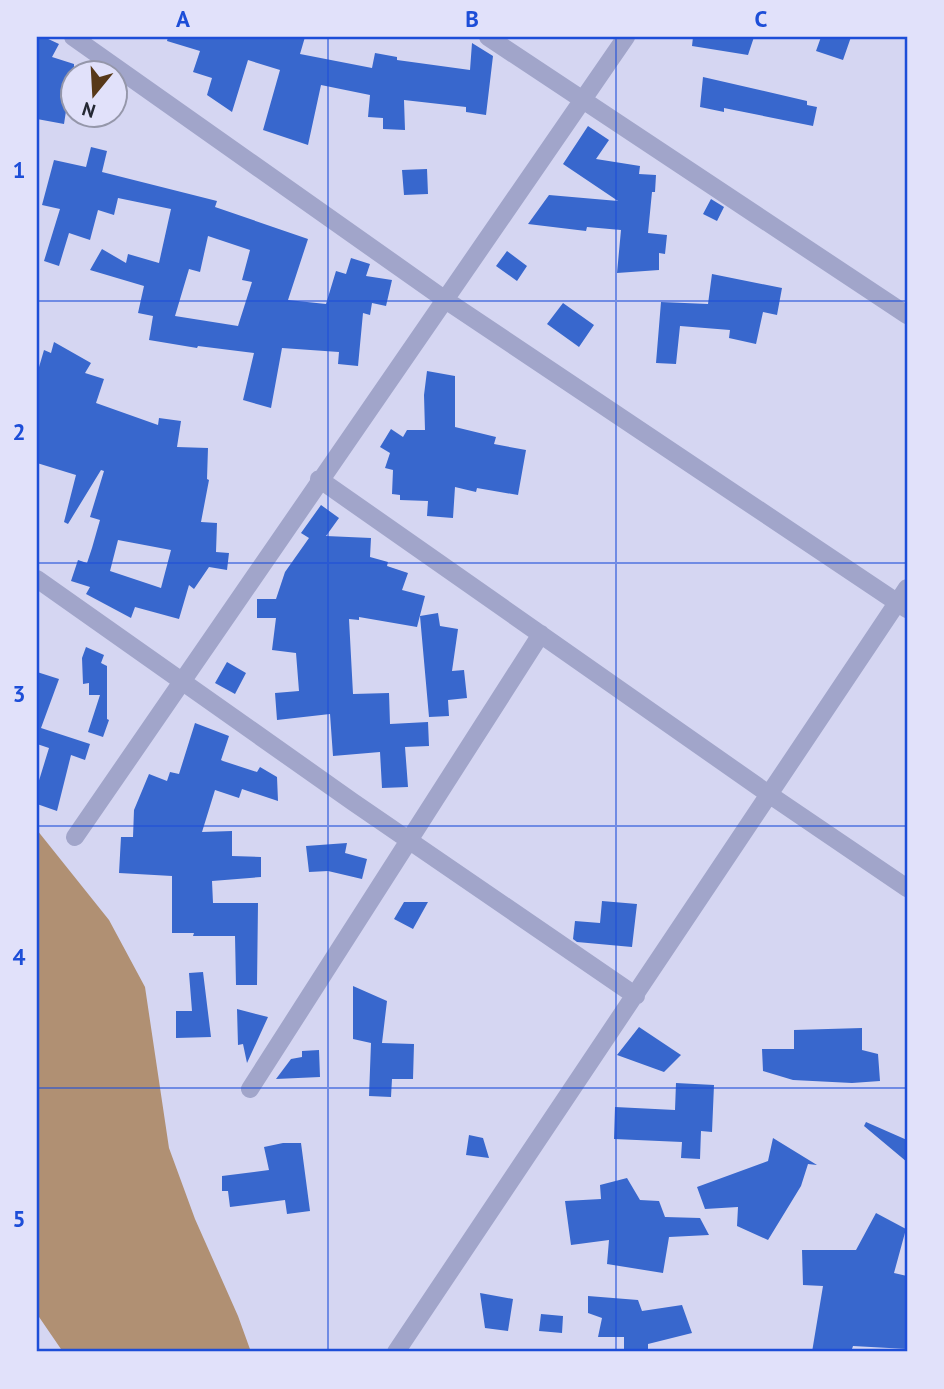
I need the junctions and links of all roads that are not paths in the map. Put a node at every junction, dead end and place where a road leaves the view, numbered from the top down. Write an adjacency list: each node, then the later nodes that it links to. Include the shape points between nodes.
1 (73, 37): 5 (street)
2 (488, 37): 4 (street)
3 (626, 37): 4 (street)
4 (583, 100): 5 (street); 6 (street)
5 (447, 301): 7 (street); 9 (street)
6 (907, 315)
7 (319, 479): 10 (street); 11 (street)
8 (37, 579): 11 (street)
9 (904, 600): 12 (street)
10 (541, 634): 12 (street); 14 (street)
11 (181, 682): 13 (street); 14 (street)
12 (769, 795): 15 (street); 16 (street)
13 (75, 837)
14 (409, 841): 16 (street); 17 (street)
15 (907, 888)
16 (636, 996): 18 (street)
17 (250, 1089)
18 (396, 1352)

